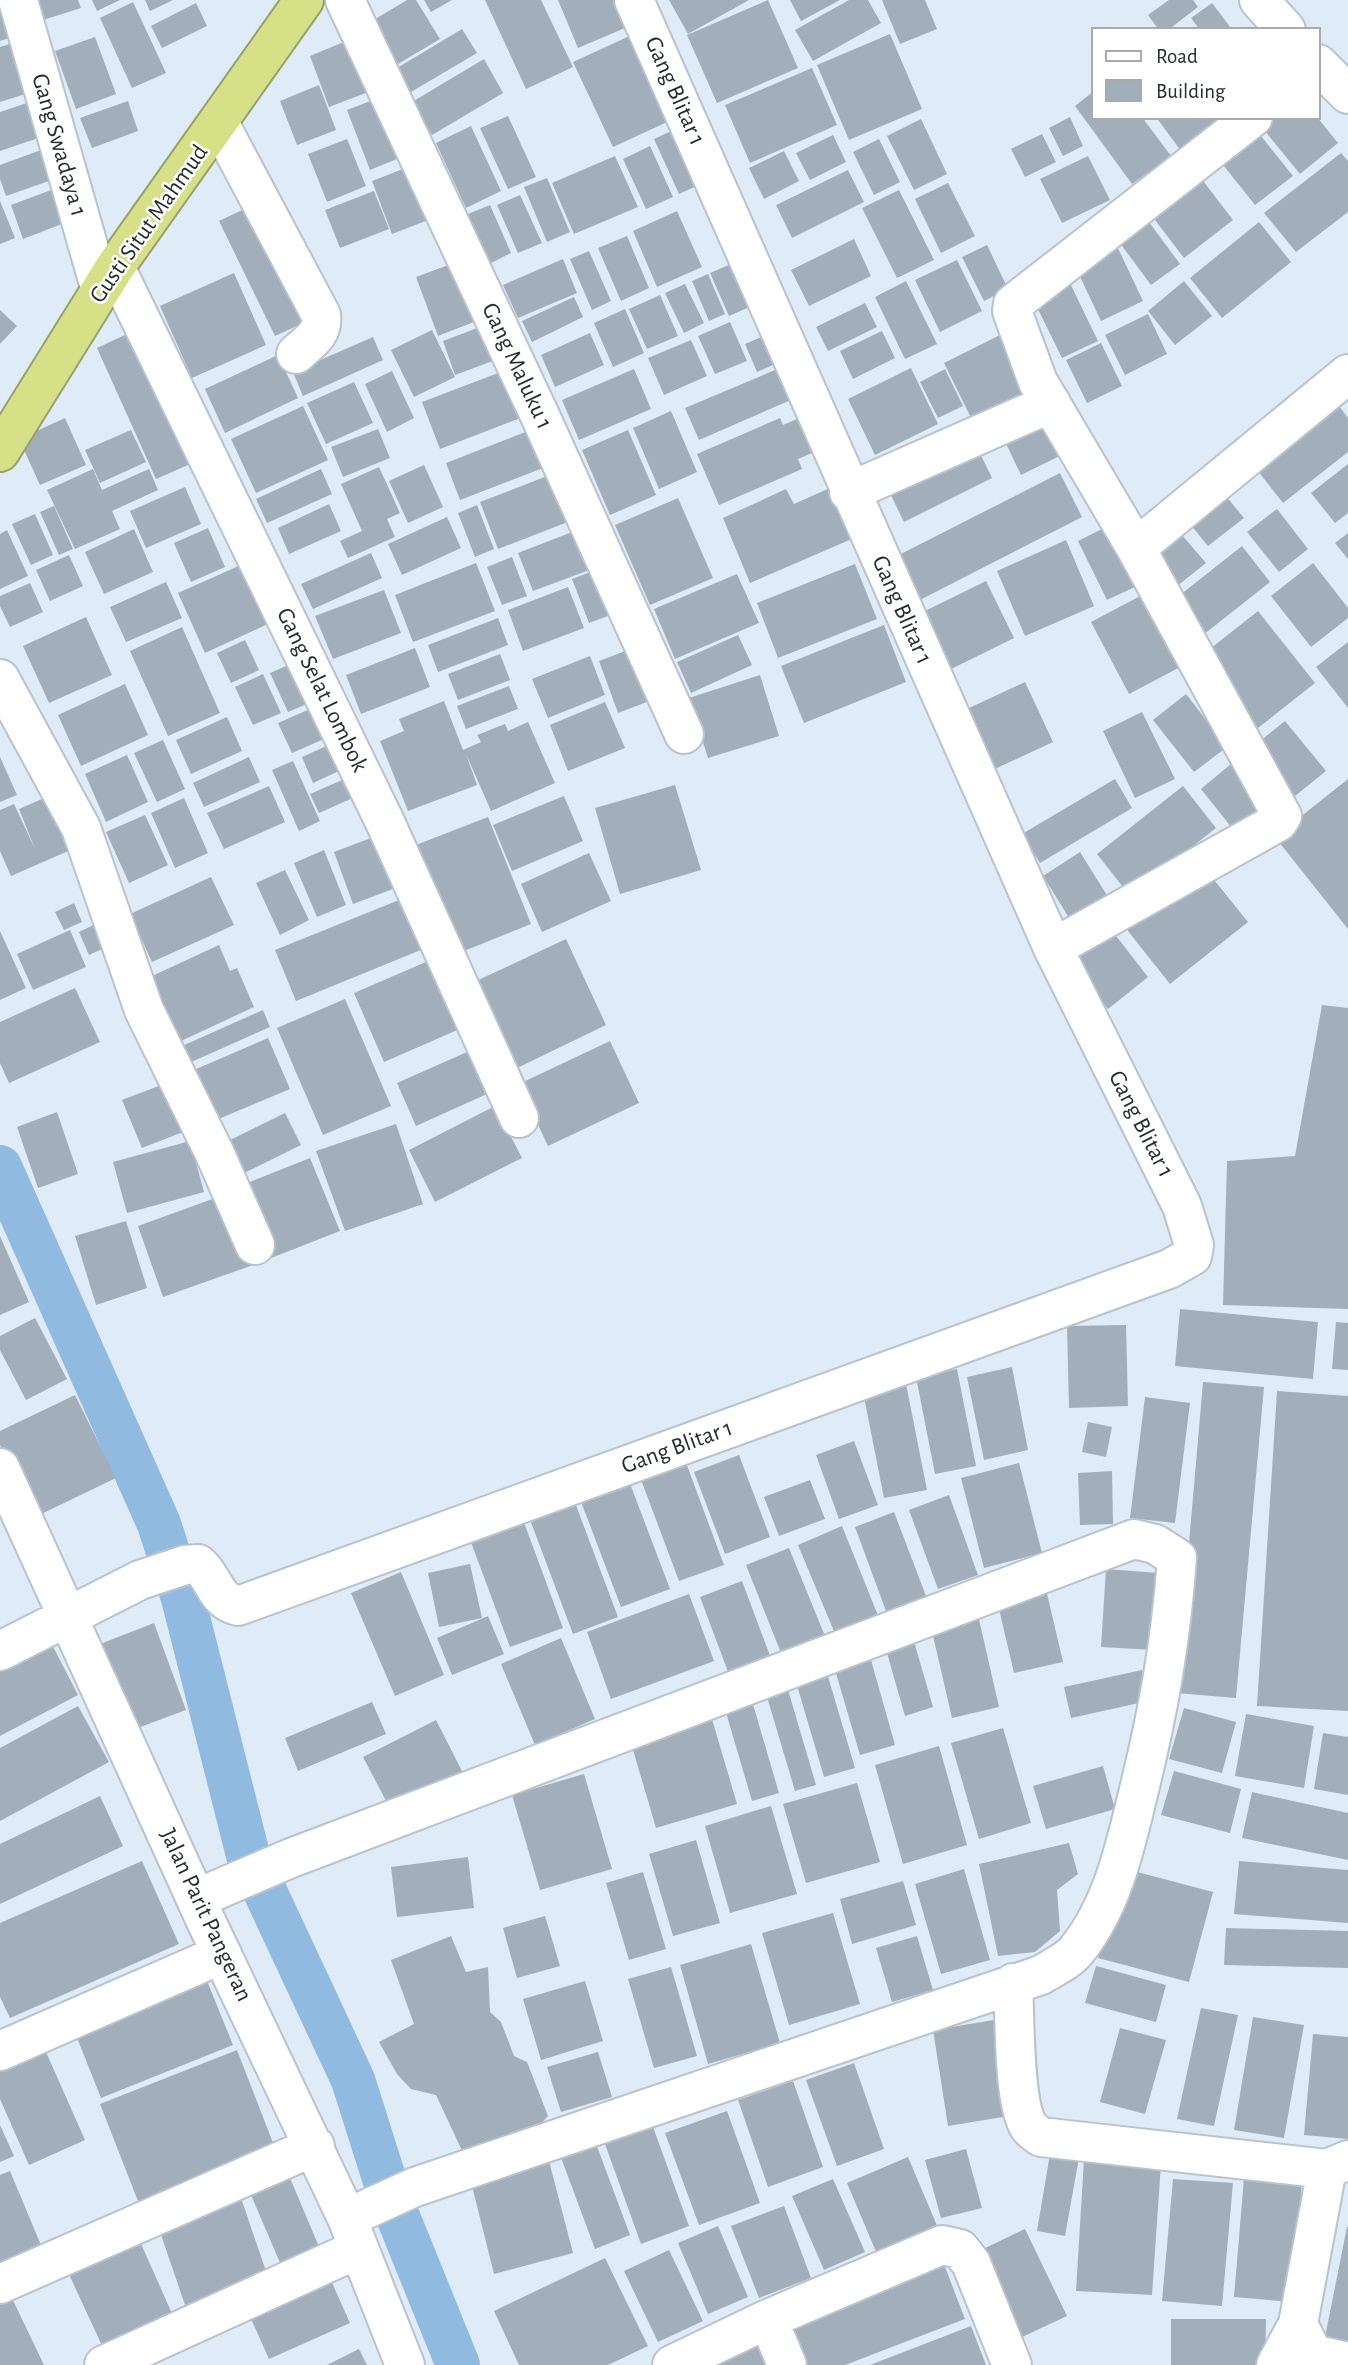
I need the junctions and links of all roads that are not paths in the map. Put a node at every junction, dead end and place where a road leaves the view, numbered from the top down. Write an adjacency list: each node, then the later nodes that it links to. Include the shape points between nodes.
1 (18, 0): 11 (street, Gang Swadaya 1)
2 (304, 0): 10 (highway, Gusti Situt Mahmud)
3 (345, 0): 19 (street, Gang Maluku 1)
4 (634, 0): 16 (street, Gang Blitar 1)
5 (1259, 0): 6 (street)
6 (1284, 28)
7 (1320, 66): 8 (street)
8 (1348, 94)
9 (1250, 119): 14 (street, via 1013,304 1018,333)
10 (219, 123): 11 (highway, Gusti Situt Mahmud); 12 (street, via 321,315 317,336)
11 (108, 279): 15 (highway, Gusti Situt Mahmud); 21 (street, Gang Selat Lombok, via 220,476)
12 (296, 354)
13 (1348, 374): 17 (street)
14 (1051, 403): 16 (street); 17 (street)
15 (5, 430)
16 (849, 492): 20 (street, Gang Blitar 1)
17 (1136, 548): 20 (street, via 1282,816)
18 (0, 679): 22 (street, via 80,828 144,1010)
19 (684, 734)
20 (1053, 948): 24 (street, Gang Blitar 1, via 1182,1206 1194,1245 1192,1256 1169,1269 238,1606 227,1604 217,1594 208,1573 198,1564 185,1564 141,1580)
21 (519, 1118)
22 (255, 1245)
23 (0, 1468): 24 (street, Jalan Parit Pangeran)
24 (68, 1619): 25 (street); 26 (street, Jalan Parit Pangeran)
25 (0, 1651)
26 (212, 1893): 27 (street, Jalan Parit Pangeran); 28 (street, via 291,1858 1134,1539 1155,1544 1177,1558 1171,1636 1161,1698 1122,1859 1096,1923 1074,1954 1041,1975)
27 (222, 1954): 29 (street); 30 (street, Jalan Parit Pangeran)
28 (1013, 1983): 31 (street, via 1025,2119 1041,2137); 32 (street, via 415,2187)
29 (0, 2051)
30 (314, 2146): 32 (street, Jalan Parit Pangeran); 33 (street)
31 (1337, 2164): 35 (street)
32 (357, 2226): 37 (street); 38 (street, Jalan Parit Pangeran)
33 (0, 2284)
34 (768, 2319): 39 (street); 40 (street); 41 (street, via 942,2245 960,2249 971,2263)
35 (1298, 2324): 36 (street, via 1314,2354); 42 (street)
36 (1348, 2362)
37 (104, 2365)
38 (405, 2365)
39 (672, 2365)
40 (787, 2365)
41 (1012, 2365)
42 (1276, 2365)

